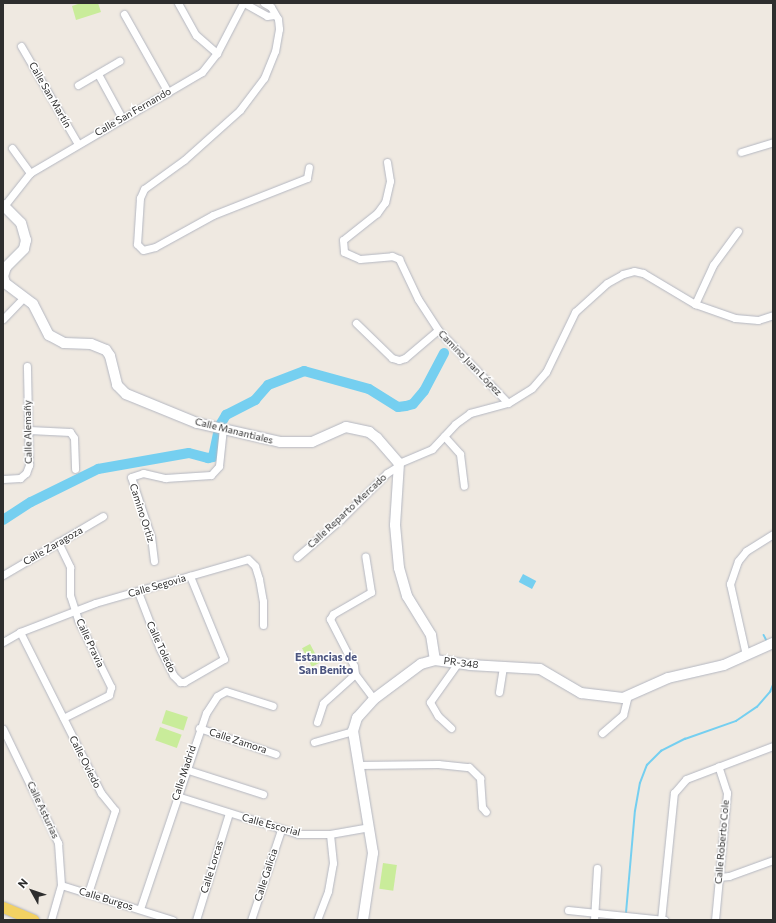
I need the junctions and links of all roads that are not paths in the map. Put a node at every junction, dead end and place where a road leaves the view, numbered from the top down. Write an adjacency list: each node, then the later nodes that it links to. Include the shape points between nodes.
1 (178, 3): 7 (street, via 196,35)
2 (244, 3): 5 (street, via 267,16); 7 (street, Calle San Fernando)
3 (264, 3): 5 (street, via 271,7)
4 (124, 14): 11 (street)
5 (274, 15): 18 (street, via 279,23 278,40 264,78 240,110 184,160 144,189 140,198 137,244 143,250 155,247 213,215 307,178)
6 (21, 46): 14 (street, Calle San Martín)
7 (217, 53): 11 (street, Calle San Fernando, via 202,72)
8 (119, 61): 9 (street)
9 (98, 74): 10 (street); 12 (street)
10 (78, 85)
11 (168, 92): 12 (street, Calle San Fernando)
12 (122, 118): 14 (street, Calle San Fernando)
13 (773, 142): 16 (street)
14 (78, 144): 19 (street, Calle San Fernando)
15 (12, 148): 19 (street)
16 (740, 152)
17 (387, 162): 27 (street, Camino Juan López, via 390,172 385,202 374,216 342,240 342,248 351,257 360,259 392,256 399,259 418,299)
18 (309, 168)
19 (30, 173): 20 (street, Calle San Fernando)
20 (4, 206): 22 (street, Calle Manantiales, via 21,223 26,240 24,249 6,267 4,280 7,286)
21 (738, 231): 23 (street, via 713,265)
22 (24, 297): 25 (street); 31 (street, Calle Manantiales, via 33,304 46,332 54,339 64,343 96,345 106,350 110,356 117,385 122,392 197,423)
23 (695, 304): 24 (street, Calle Reparto Mercado, via 735,318 758,320); 29 (street, Calle Reparto Mercado, via 643,273 634,271 616,277 575,312 540,380 524,394)
24 (773, 315)
25 (3, 319)
26 (356, 323): 27 (street, via 395,360 405,358)
27 (438, 330): 29 (street, Camino Juan López)
28 (27, 366): 30 (street, Calle Alemañy)
29 (508, 403): 32 (street, Calle Reparto Mercado, via 470,413)
30 (29, 430): 34 (street, via 70,432 74,438); 35 (street, Calle Alemañy, via 28,470 20,478)
31 (223, 430): 33 (street, Calle Manantiales, via 297,443 312,442 334,432 354,427 377,438); 42 (street, Camino Ortiz, via 220,466 211,475 165,478 143,473 131,477 151,537)
32 (444, 436): 33 (street, Calle Reparto Mercado, via 426,453); 36 (street, via 460,454)
33 (399, 465): 41 (street, Calle Reparto Mercado, via 387,473 341,519); 52 (street, via 395,525 399,568 407,596 431,635)
34 (75, 469)
35 (3, 479)
36 (464, 486)
37 (103, 516): 39 (street, Calle Zaragoza)
38 (773, 534): 51 (street, via 746,551 738,561 730,584)
39 (58, 542): 43 (street, Calle Zaragoza); 46 (street, Calle Pravia, via 70,567 70,595)
40 (365, 556): 55 (street, via 371,592 333,614 330,619 354,666)
41 (297, 557)
42 (154, 561)
43 (3, 575)
44 (190, 576): 45 (street, Calle Segovia); 45 (street, Calle Toledo, via 224,659 184,682 180,682 173,674 160,649); 47 (street, Calle Segovia, via 244,560 251,561 255,566 261,592)
45 (138, 592): 46 (street, Calle Segovia)
46 (75, 610): 48 (street, Calle Segovia); 60 (street, Calle Pravia, via 111,692)
47 (263, 625)
48 (20, 632): 49 (street, Calle Segovia); 60 (street, Calle Oviedo)
49 (3, 642)
50 (773, 644): 51 (street, PR-348 / PR-348)
51 (746, 656): 57 (street, PR-348 / PR-348, via 724,665 668,678)
52 (435, 660): 53 (street, PR-348 / PR-348); 58 (street, PR-348 / PR-348, via 421,664)
53 (458, 664): 54 (street, PR-348 / PR-348); 63 (street, via 430,702 438,716)
54 (503, 667): 56 (street); 57 (street, PR-348 / PR-348, via 540,669 581,693 623,698)
55 (355, 674): 58 (street); 61 (street, via 323,703)
56 (499, 692)
57 (628, 695): 66 (street, via 623,716)
58 (374, 699): 65 (street, PR-348 / PR-348, via 357,718)
59 (273, 706): 62 (street, Calle Madrid, via 223,692 213,702)
60 (63, 718): 84 (street, Calle Oviedo, via 100,793 115,810)
61 (317, 722)
62 (199, 728): 69 (street, Calle Zamora); 72 (street, Calle Madrid)
63 (450, 728)
64 (3, 729): 83 (street, Calle Asturias, via 55,833 60,857)
65 (353, 731): 67 (street); 70 (street)
66 (602, 734)
67 (314, 742)
68 (773, 746): 71 (street)
69 (276, 754)
70 (359, 765): 75 (street, via 438,764 469,768 480,778 482,807); 77 (street)
71 (718, 766): 82 (street, Calle Roberto Cole, via 727,793); 96 (street, via 686,779 674,793)
72 (185, 769): 73 (street); 74 (street, Calle Madrid)
73 (264, 794)
74 (177, 796): 76 (street, Calle Escorial); 86 (street, Calle Madrid)
75 (486, 812)
76 (229, 813): 78 (street, Calle Escorial); 92 (street, Calle Lorcas)
77 (368, 827): 79 (street, Calle Escorial); 95 (street, via 374,853)
78 (281, 830): 79 (street, Calle Escorial, via 298,834); 93 (street, Calle Galicia)
79 (330, 834): 94 (street, via 333,863 328,891)
80 (773, 860): 82 (street, via 729,876)
81 (597, 868): 88 (street)
82 (719, 876): 98 (street, Calle Roberto Cole)
83 (61, 885): 84 (street, Calle Burgos); 90 (street, Calle Asturias)
84 (88, 893): 86 (street, Calle Burgos)
85 (3, 907): 89 (main road)
86 (140, 909): 91 (street, Calle Burgos)
87 (568, 910): 88 (street)
88 (594, 916): 96 (street)
89 (33, 920)
90 (51, 920)
91 (173, 920)
92 (196, 920)
93 (251, 920)
94 (317, 920)
95 (363, 920)
96 (661, 920): 97 (street)
97 (664, 920)
98 (715, 920)

